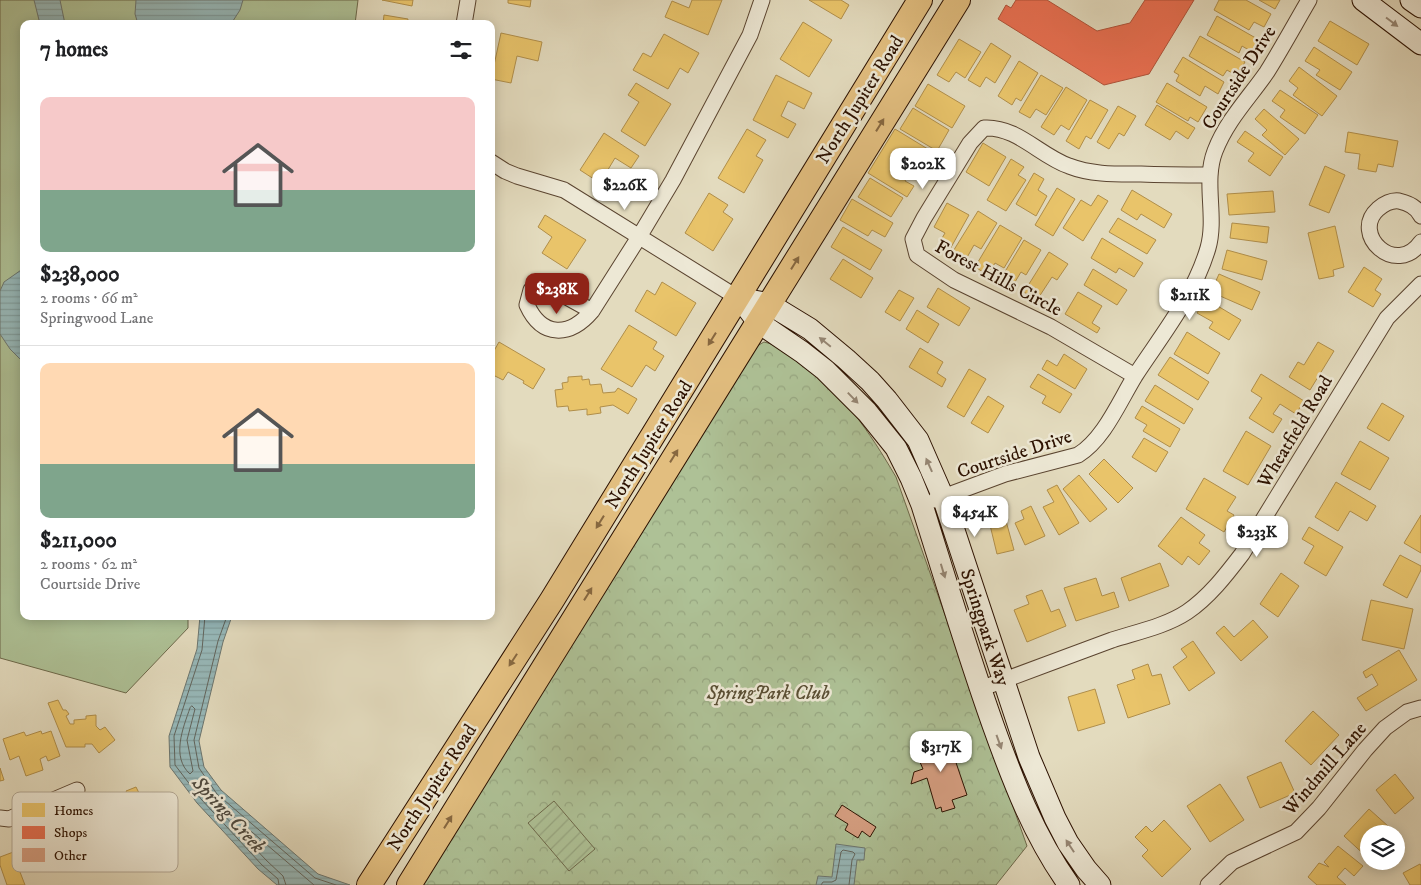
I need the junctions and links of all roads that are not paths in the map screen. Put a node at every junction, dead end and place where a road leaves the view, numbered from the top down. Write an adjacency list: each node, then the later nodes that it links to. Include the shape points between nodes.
1 (468, 0): 9 (street)
2 (762, 0): 14 (street, via 750,35)
3 (920, 0): 17 (main road, North Jupiter Road)
4 (958, 0): 19 (main road, North Jupiter Road, one-way to 4)
5 (1309, 0): 12 (street, Courtside Drive, via 1266,72 1222,135)
6 (1363, 0): 10 (street, one-way to 10)
7 (1411, 0): 8 (street)
8 (1421, 7)
9 (465, 20)
10 (1421, 44)
11 (495, 164): 14 (street, Springpark Way, via 511,174 564,190)
12 (1210, 175): 20 (street, Courtside Drive, via 1212,230 1208,249 1177,314); 20 (street, Forest Hills Circle, via 1090,172 1068,166 1010,132 994,127 984,128 970,143 913,240 917,255 954,280 1051,327)
13 (1421, 216): 15 (street, via 1410,204 1397,201 1384,204 1374,213 1370,226 1371,239 1379,250 1391,256 1404,256)
14 (639, 237): 17 (street, Springpark Way); 18 (street)
15 (1421, 242)
16 (1421, 284): 25 (street, Wheatfield Road, via 1387,318 1242,554 1203,599 1187,612 1159,624)
17 (738, 298): 19 (street, Springpark Way); 23 (main road, North Jupiter Road, one-way to 23)
18 (592, 311)
19 (764, 313): 21 (street, Springpark Way, one-way to 19, via 918,440 887,400 810,329); 22 (street, Springpark Way, one-way to 22, via 867,412 896,448); 24 (main road, North Jupiter Road, one-way to 19)
20 (1135, 376): 21 (street, Courtside Drive, via 1088,450 1005,474)
21 (943, 497): 22 (street, Courtside Drive); 25 (street, Springpark Way)
22 (922, 505): 26 (street, Springpark Way, one-way to 26)
23 (552, 600): 24 (main road); 30 (main road, North Jupiter Road, one-way to 30)
24 (575, 615): 31 (main road, North Jupiter Road, one-way to 24)
25 (1003, 681): 26 (street, Wheatfield Road); 33 (street, Springpark Way, one-way to 25, via 1086,870 1055,818)
26 (980, 689): 32 (street, Springpark Way, one-way to 32, via 1023,803 1052,862)
27 (1421, 708): 34 (street, Windmill Lane, via 1407,712 1385,728 1296,832 1232,862)
28 (77, 790): 29 (street)
29 (72, 792)
30 (369, 885)
31 (409, 885)
32 (1069, 885)
33 (1100, 885)
34 (1208, 885)

